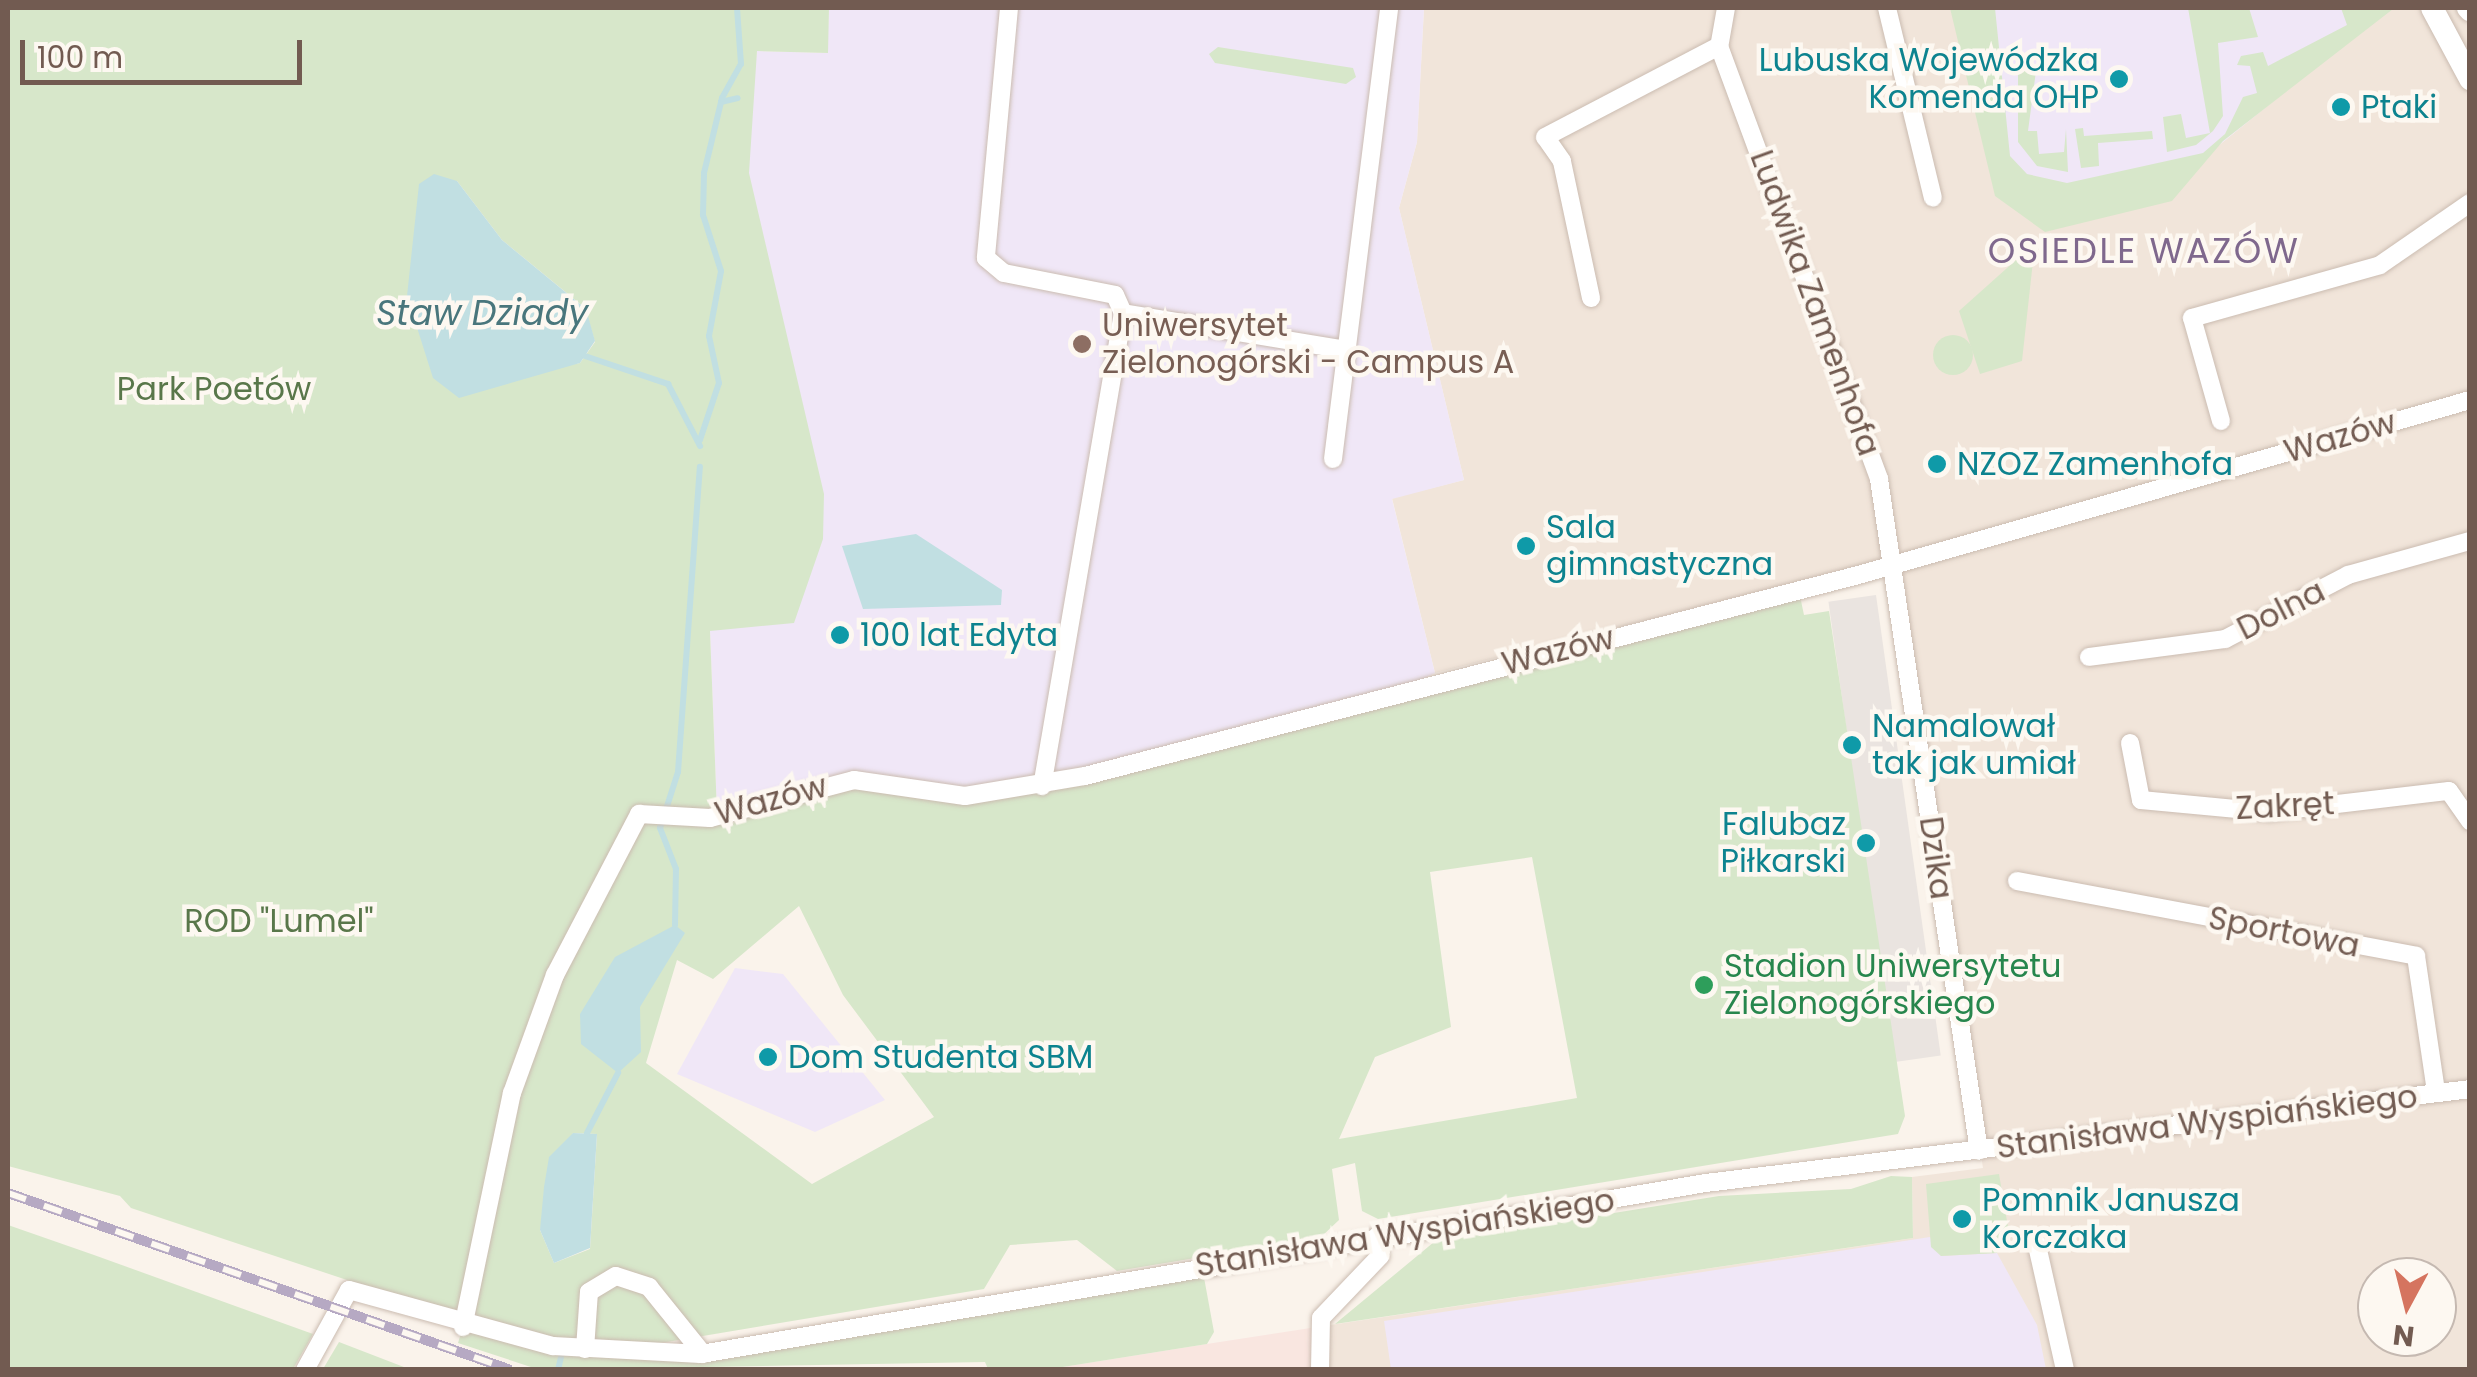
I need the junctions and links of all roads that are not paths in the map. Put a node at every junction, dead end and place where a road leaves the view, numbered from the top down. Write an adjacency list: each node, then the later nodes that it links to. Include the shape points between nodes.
1 (1008, 8): 11 (street, via 986,258 1004,273 1115,295)
2 (1389, 8): 12 (street)
3 (1726, 8): 6 (street)
4 (1887, 8): 8 (street)
5 (2432, 8): 7 (street)
6 (1719, 46): 10 (street, via 1546,137 1562,161); 17 (street, Ludwika Zamenhofa, via 1868,441)
7 (2470, 80)
8 (1933, 198)
9 (2470, 203): 14 (street, via 2380,265 2192,318)
10 (1591, 298)
11 (1122, 312): 12 (street); 20 (street)
12 (1346, 350): 15 (street)
13 (2470, 400): 17 (street, Wazów)
14 (2222, 421)
15 (1333, 459)
16 (2470, 541): 18 (street, Dolna, via 2348,574 2225,639)
17 (1893, 565): 20 (street, Wazów); 25 (street, Dzika)
18 (2088, 657)
19 (2130, 743): 21 (street, Zakręt, via 2141,800 2269,812 2448,791)
20 (1042, 786): 28 (street, Wazów, via 965,796 854,780 733,814 644,815 555,975 512,1093)
21 (2470, 822)
22 (2017, 881): 24 (street, Sportowa, via 2416,956)
23 (2470, 1089): 24 (street, Stanisława Wyspiańskiego)
24 (2436, 1092): 25 (street, Stanisława Wyspiańskiego)
25 (1978, 1151): 26 (street, Stanisława Wyspiańskiego)
26 (1377, 1236): 30 (street, Stanisława Wyspiańskiego); 32 (street, via 1380,1256 1321,1318)
27 (2036, 1242): 33 (street)
28 (463, 1327): 29 (street, Stanisława Wyspiańskiego); 31 (street, Stanisława Wyspiańskiego, via 349,1290)
29 (585, 1348): 30 (street, Stanisława Wyspiańskiego); 30 (street, via 589,1292 616,1276 649,1287)
30 (702, 1354)
31 (305, 1370)
32 (1320, 1370)
33 (2065, 1370)

